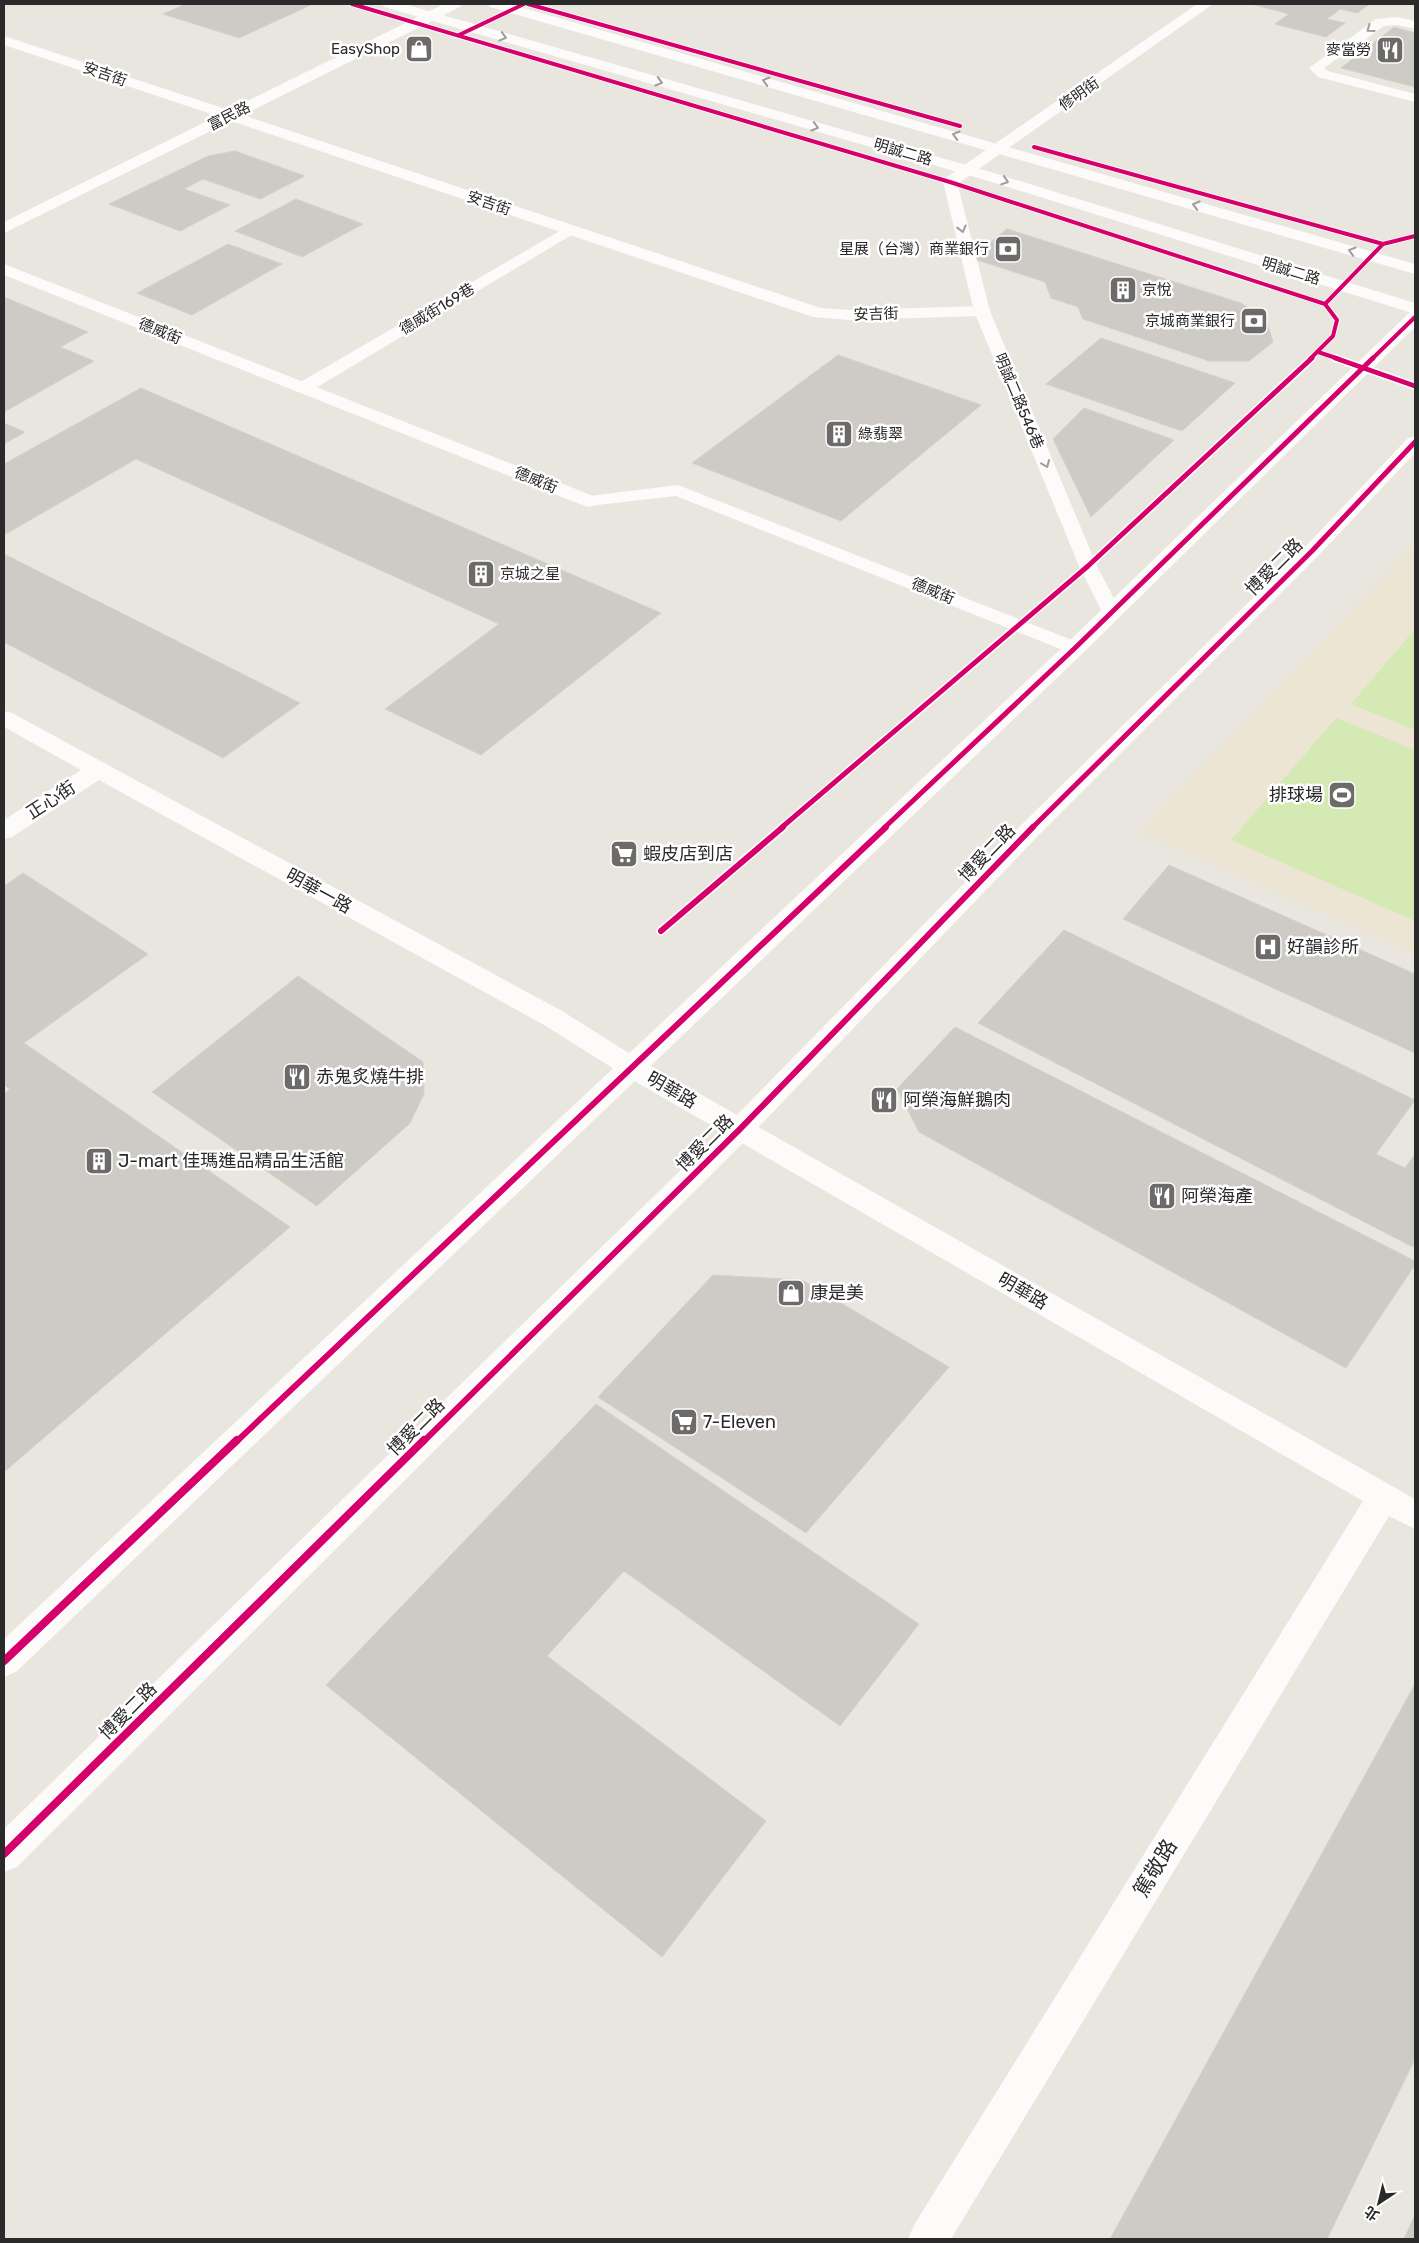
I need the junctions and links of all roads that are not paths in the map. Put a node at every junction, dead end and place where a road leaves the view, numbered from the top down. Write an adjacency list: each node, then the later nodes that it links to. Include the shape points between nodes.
1 (389, 4): 5 (street, 明誠二路)
2 (455, 4): 5 (street, 富民路)
3 (495, 4): 10 (street, 明誠二路, one-way to 3)
4 (1204, 4): 10 (street, 修明街)
5 (430, 16): 9 (street, 富民路); 11 (street, 明誠二路, one-way to 11)
6 (1415, 25): 8 (lane, one-way to 8, via 1380,22 1316,68 1323,74)
7 (4, 40): 9 (street, 安吉街)
8 (1415, 98)
9 (230, 116): 13 (street, 富民路); 14 (street, 安吉街)
10 (1000, 148): 11 (street, 修明街); 16 (street, 明誠二路, one-way to 10)
11 (967, 170): 12 (street, 修明街); 17 (street, 明誠二路, one-way to 17)
12 (950, 182): 18 (lane, 明誠二路546巷, one-way to 18)
13 (4, 228)
14 (570, 230): 18 (street, 安吉街, via 818,313 849,316); 20 (lane, 德威街169巷)
15 (4, 269): 20 (street, 德威街)
16 (1415, 269)
17 (1415, 309)
18 (982, 311): 23 (lane, 明誠二路546巷, one-way to 23, via 1088,566)
19 (1415, 317): 23 (street)
20 (303, 388): 22 (street, 德威街)
21 (1415, 442): 29 (street, 博愛二路, via 1312,551 1028,832)
22 (589, 501): 24 (lane, 德威街, via 678,490)
23 (1111, 612): 24 (street)
24 (1075, 648): 28 (street)
25 (4, 718): 26 (street, 明華一路)
26 (98, 770): 27 (street, 正心街); 28 (street, 明華一路, via 553,1018)
27 (4, 831)
28 (631, 1067): 29 (street, 明華路); 32 (street)
29 (740, 1129): 30 (street, 明華路); 33 (street, 博愛二路)
30 (1383, 1497): 31 (street, 明華路); 34 (street, 篤敬路)
31 (1415, 1515)
32 (4, 1661)
33 (4, 1854)
34 (928, 2239)

